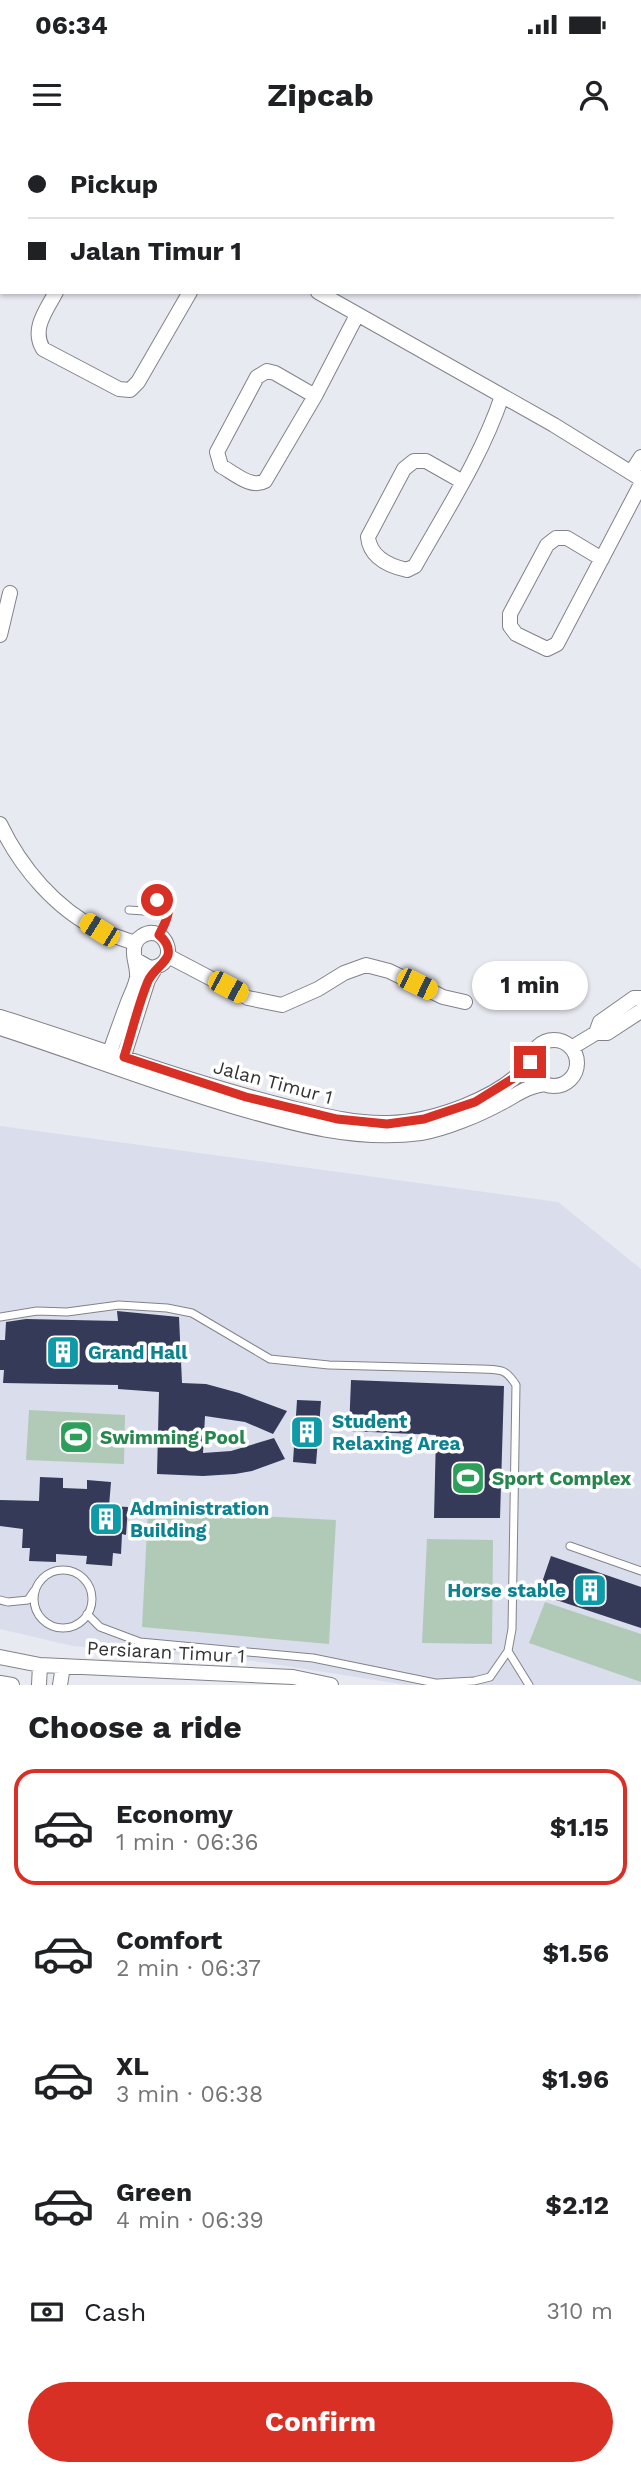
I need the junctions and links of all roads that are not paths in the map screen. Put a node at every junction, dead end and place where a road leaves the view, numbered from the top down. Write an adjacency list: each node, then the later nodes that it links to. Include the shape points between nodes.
1 (526, 140): 2 (lane)
2 (534, 140)
3 (55, 294): 4 (street, via 38,327 37,340 43,349 119,389 130,390)
4 (189, 294)
5 (322, 294): 6 (street)
6 (358, 314): 7 (street); 8 (street)
7 (314, 396): 7 (street, via 265,481 259,485 250,482 221,466 217,452 257,377 267,371 275,373)
8 (502, 396): 10 (street); 11 (street)
9 (641, 457): 10 (street)
10 (638, 478): 12 (street)
11 (463, 482): 11 (street, via 415,566 397,568 375,555 368,537 404,469 414,461 426,461)
12 (602, 559): 12 (street, via 557,643 547,649 516,634 510,614 547,545 556,538 567,538)
13 (10, 593): 14 (street)
14 (0, 635)
15 (1, 830): 18 (street, via 58,903 99,930)
16 (129, 910): 17 (lane, via 144,911 163,898 169,913)
17 (159, 935): 18 (street, via 148,933); 19 (street, via 167,944)
18 (135, 943): 20 (street)
19 (168, 956): 21 (street); 23 (street, via 248,998 282,1005 366,965)
20 (136, 960): 21 (street, via 145,967); 29 (street, via 137,978)
21 (156, 967): 29 (street)
22 (641, 998): 27 (street, via 634,998 600,1022)
23 (465, 1002)
24 (641, 1011): 27 (street, via 607,1033)
25 (0, 1017): 29 (street, Jalan Timur 1)
26 (0, 1028): 29 (street, Jalan Timur 1)
27 (596, 1033): 28 (street)
28 (572, 1048): 30 (street, via 558,1040 542,1042); 31 (street, via 578,1065 570,1081 562,1086)
29 (115, 1061): 30 (street, Jalan Timur 1, via 337,1119 387,1124 424,1119 475,1102 522,1073); 31 (street, Jalan Timur 1, via 160,1085 293,1124 388,1136 424,1132 480,1114 528,1087)
30 (530, 1062): 31 (street, via 534,1076)
31 (544, 1084)
32 (0, 1317): 38 (lane, via 119,1305 167,1308 192,1313 270,1359 329,1366 509,1373 516,1385)
33 (570, 1546): 34 (lane)
34 (641, 1571)
35 (35, 1591): 36 (lane, via 28,1600); 37 (lane, via 40,1617 55,1627 73,1626); 37 (lane, via 46,1575 75,1572 92,1595)
36 (0, 1600)
37 (87, 1614): 43 (lane, via 100,1627 140,1642 313,1658)
38 (508, 1651): 43 (lane, via 490,1677); 48 (lane)
39 (0, 1657): 40 (street, Persiaran Timur 1)
40 (40, 1665): 41 (street, Persiaran Timur 1); 45 (street)
41 (63, 1666): 46 (street); 47 (street, Persiaran Timur 1, via 293,1677)
42 (0, 1683): 44 (street)
43 (441, 1684)
44 (12, 1685)
45 (39, 1685)
46 (60, 1685)
47 (331, 1685)
48 (529, 1685)

